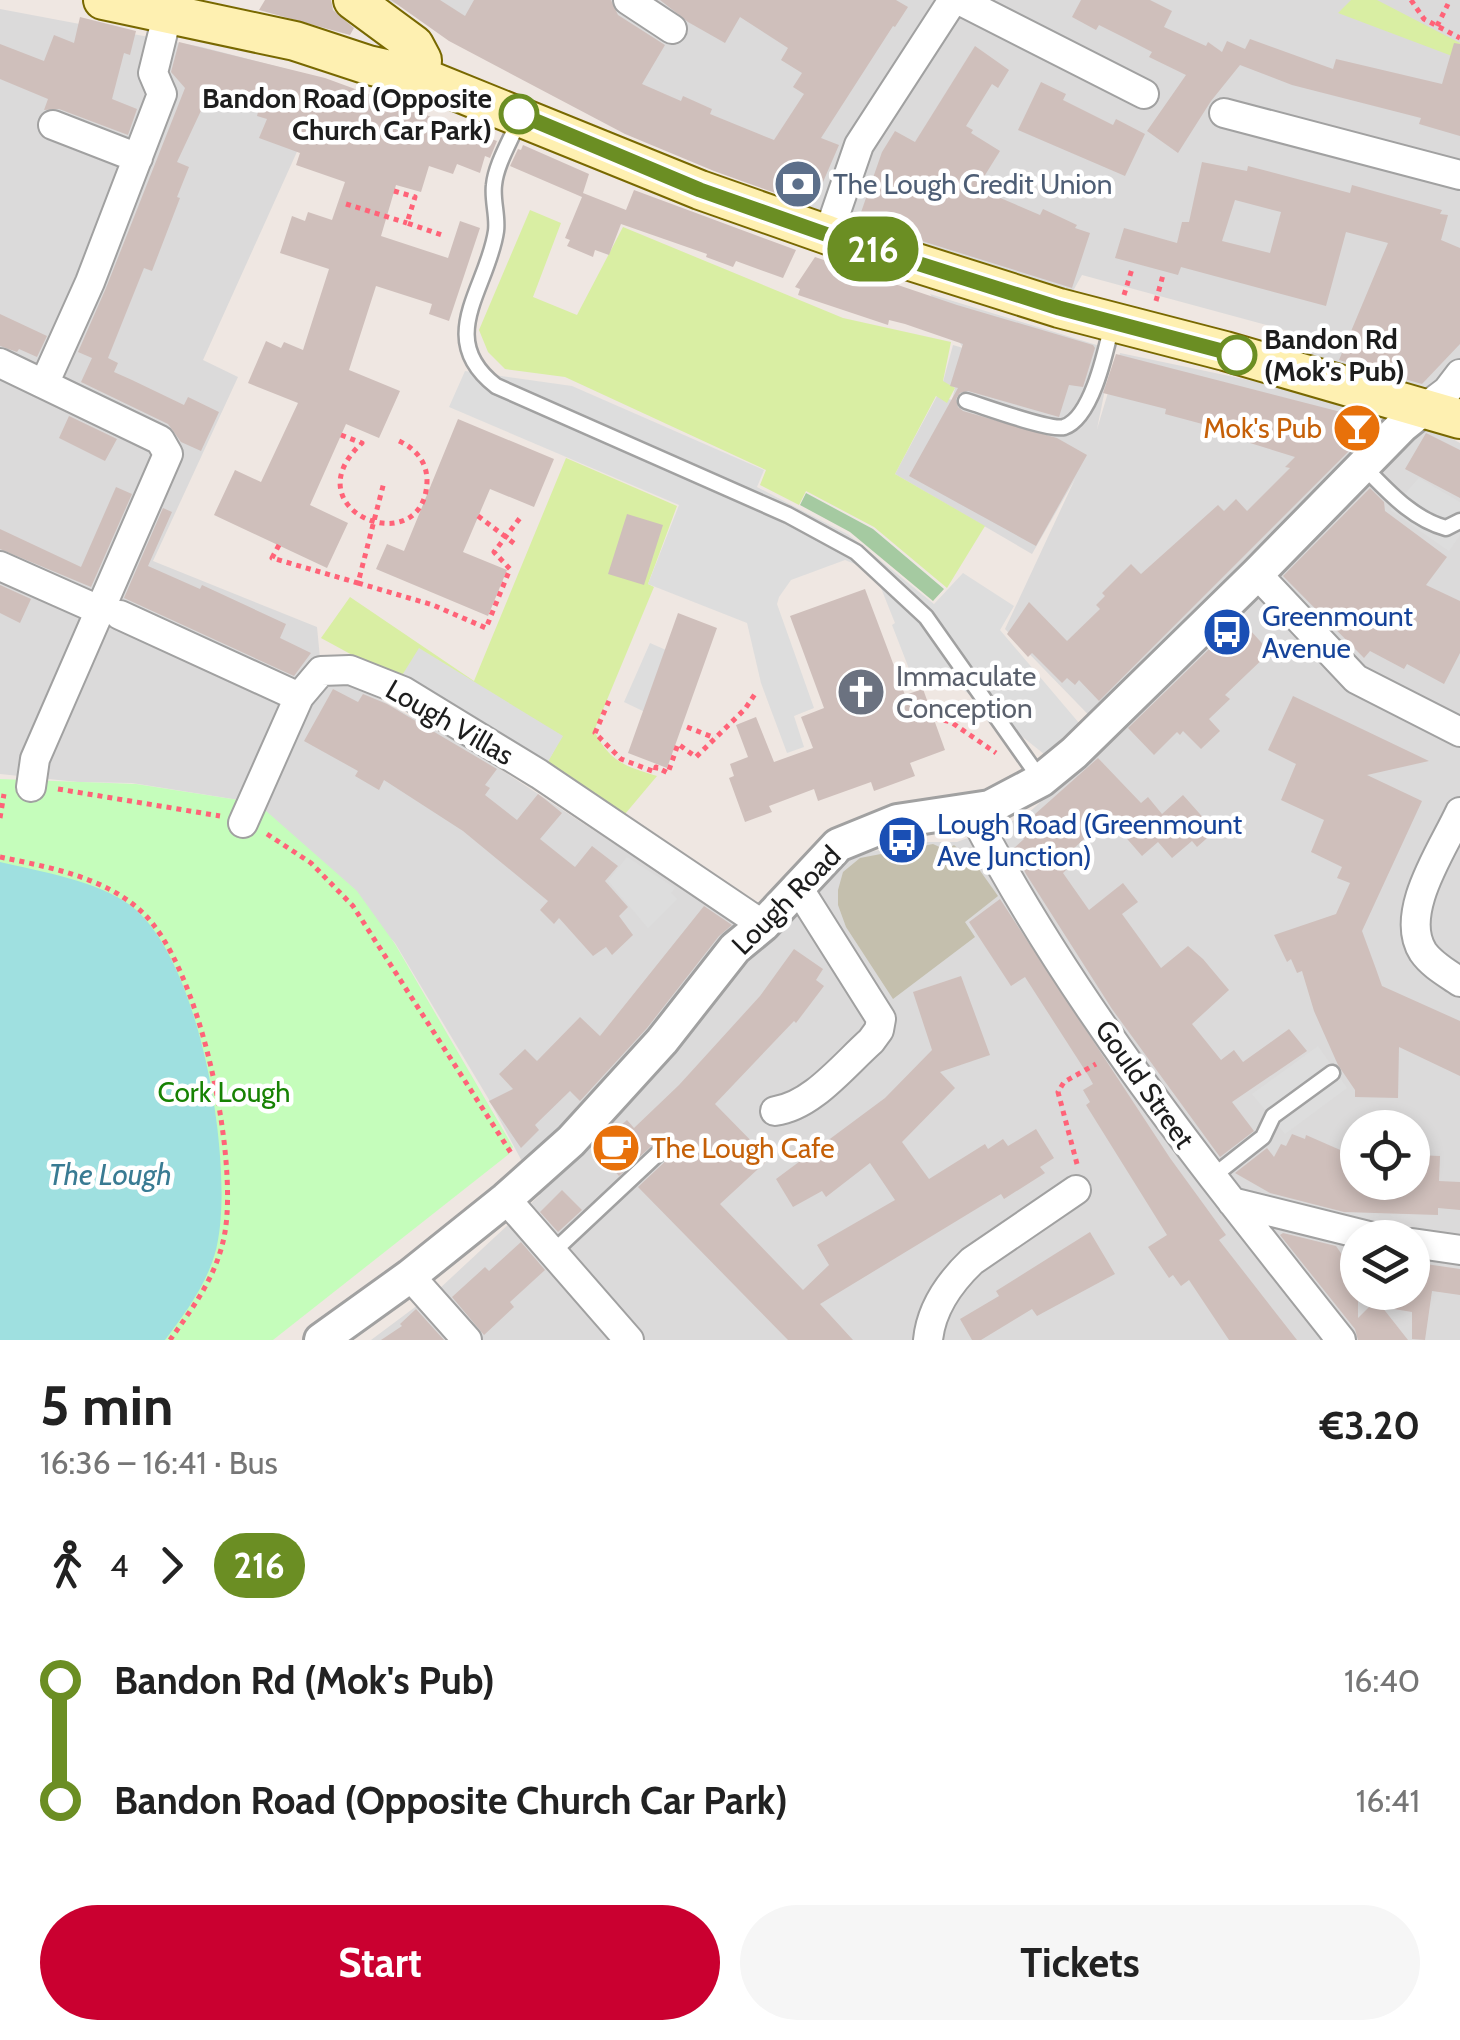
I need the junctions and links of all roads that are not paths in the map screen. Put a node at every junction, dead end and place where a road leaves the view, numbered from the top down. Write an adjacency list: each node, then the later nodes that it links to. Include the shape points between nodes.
1 (103, 0): 5 (main road)
2 (353, 0): 7 (main road, via 414,45)
3 (628, 0): 6 (street)
4 (956, 0): 8 (street); 14 (street, via 859,145)
5 (168, 12): 7 (main road); 12 (street, via 154,73 162,94)
6 (672, 28)
7 (421, 77): 10 (main road)
8 (1144, 94)
9 (1224, 113): 13 (street)
10 (520, 115): 14 (main road); 29 (lane, via 493,188 496,234 466,320 468,350 481,375 856,552 926,617)
11 (53, 126): 12 (street)
12 (138, 158): 18 (street)
13 (1460, 175)
14 (828, 235): 15 (main road)
15 (1118, 308): 19 (lane, via 1086,406 1064,427); 20 (main road, via 1224,351)
16 (0, 362): 18 (street)
17 (1460, 374): 20 (street)
18 (44, 382): 26 (street, via 167,447)
19 (966, 401)
20 (1422, 410): 21 (main road); 22 (street, Lough Road)
21 (1460, 419)
22 (1364, 467): 23 (lane, via 1434,524 1446,528); 25 (street, Lough Road)
23 (1460, 521)
24 (0, 566): 26 (street)
25 (1257, 574): 28 (street, via 1356,679); 29 (street, Lough Road)
26 (110, 612): 27 (street); 30 (street)
27 (299, 697): 33 (street); 35 (street, Lough Villas, via 321,671 337,670 403,691)
28 (1460, 732)
29 (1041, 780): 31 (street, Lough Road)
30 (18, 787)
31 (972, 812): 34 (street, Lough Road, via 874,828 838,845); 40 (street, Gould Street, via 1009,882)
32 (1460, 812): 36 (street, via 1414,922 1423,952)
33 (242, 823)
34 (797, 886): 35 (street, Lough Road); 38 (street, via 881,1019 871,1041 806,1099)
35 (763, 924): 42 (street, Lough Road, via 735,948 571,1141)
36 (1460, 982)
37 (1332, 1072): 40 (lane, via 1273,1116 1263,1136)
38 (775, 1111)
39 (666, 1147): 47 (lane)
40 (1212, 1178): 43 (street, Gould Street)
41 (1076, 1190): 52 (street, via 962,1271 939,1304)
42 (506, 1199): 47 (street); 48 (street, Lough Road)
43 (1232, 1202): 44 (street); 53 (street, Gould Street)
44 (1340, 1229)
45 (1430, 1246): 46 (street)
46 (1460, 1250)
47 (554, 1251): 51 (street)
48 (410, 1276): 49 (street, Lough Road); 50 (street)
49 (320, 1340)
50 (467, 1340)
51 (629, 1340)
52 (928, 1340)
53 (1341, 1340)

